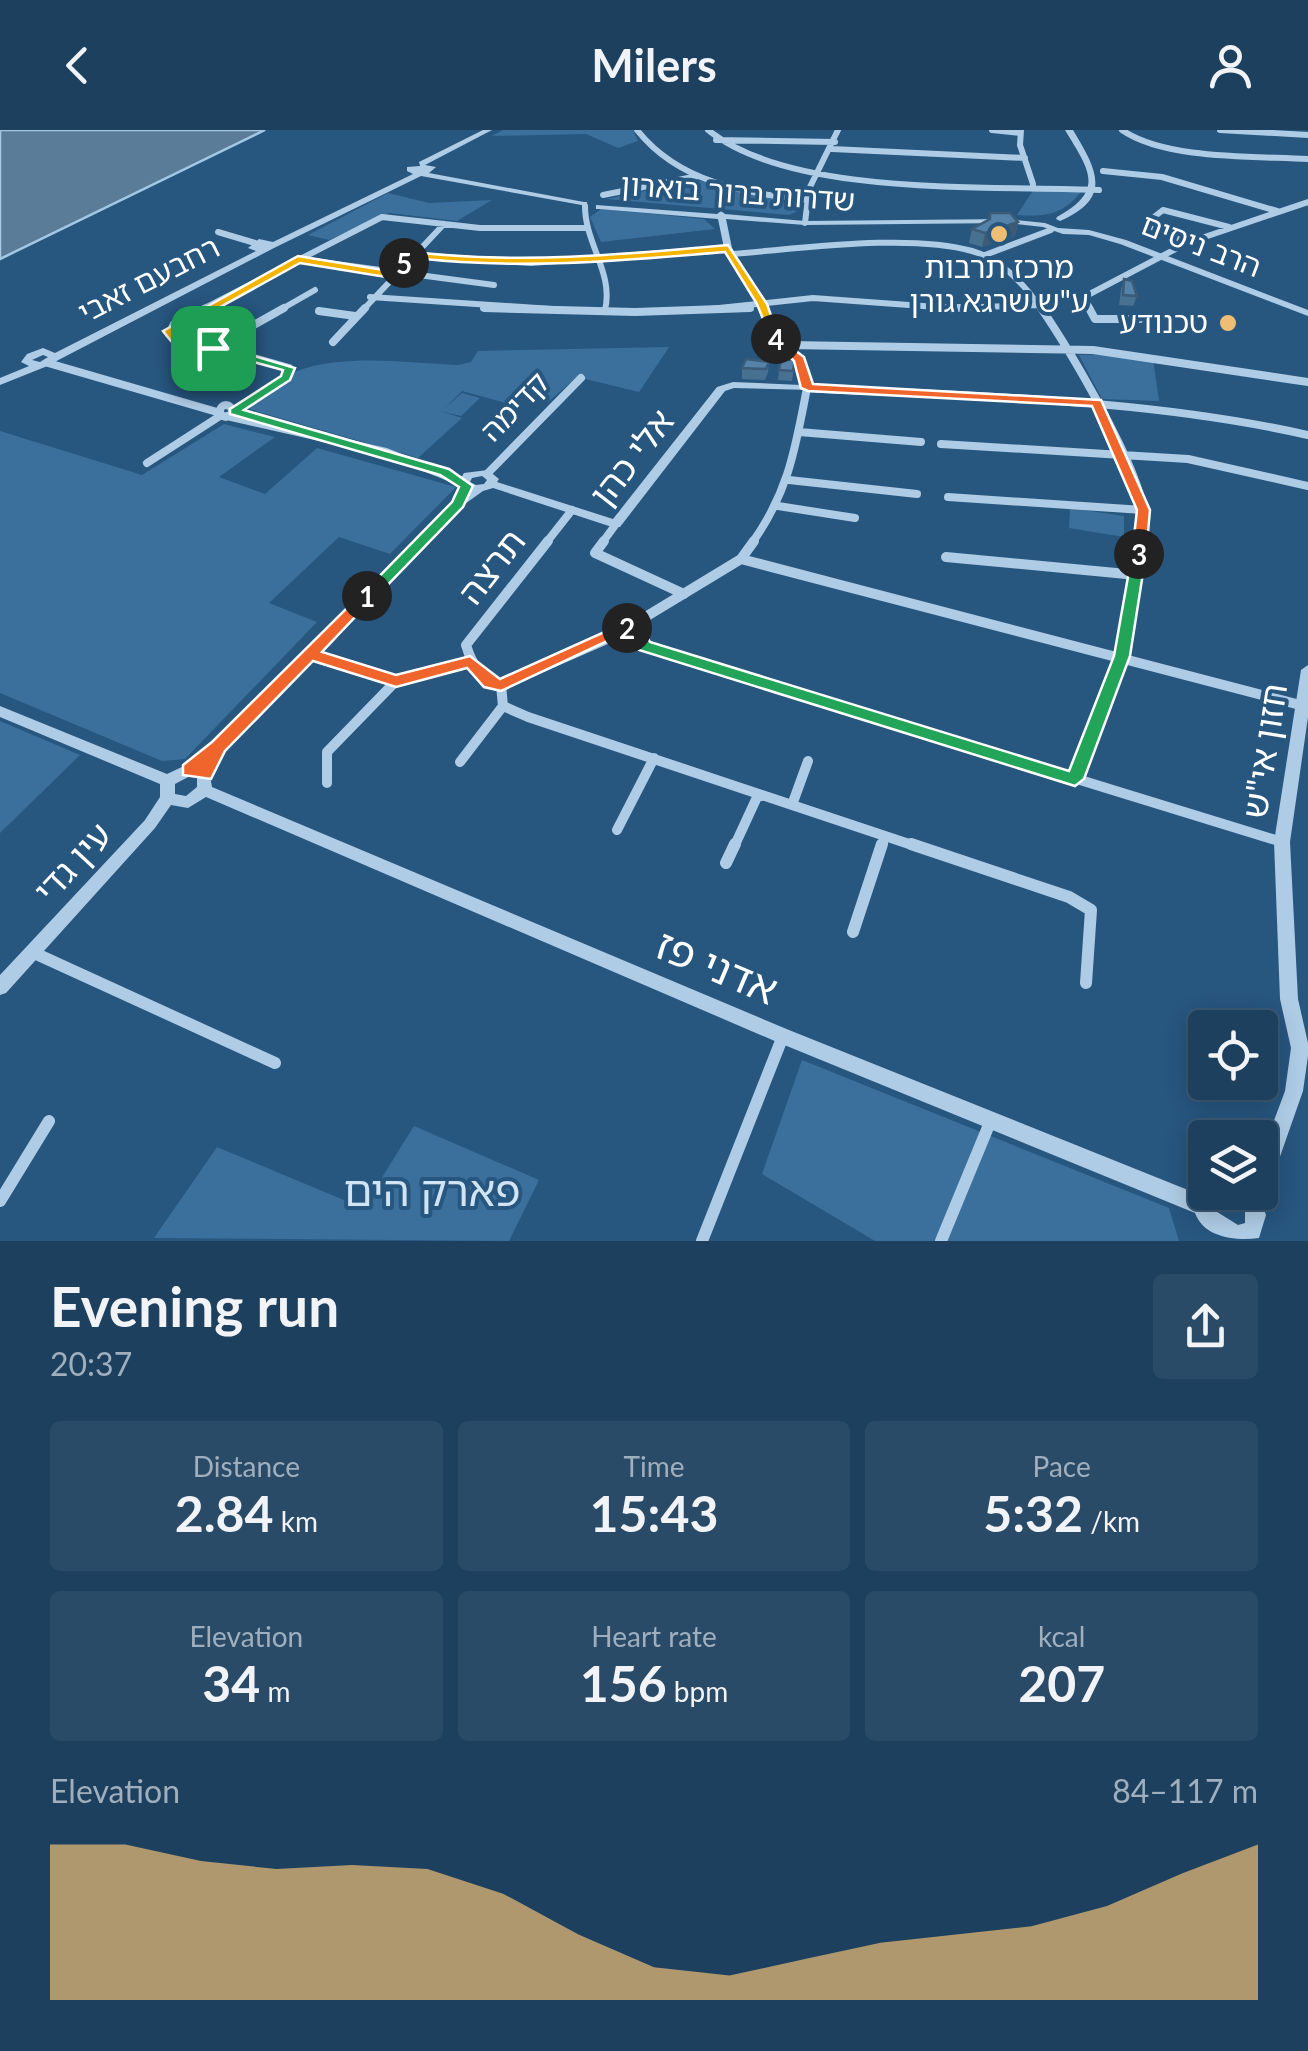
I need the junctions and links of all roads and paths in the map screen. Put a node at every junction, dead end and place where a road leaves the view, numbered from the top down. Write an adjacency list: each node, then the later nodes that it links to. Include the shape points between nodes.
1 (488, 130): 18 (street, רחבעם זאבי)
2 (497, 130): 18 (street, רחבעם זאבי)
3 (637, 130): 4 (street); 21 (street, via 655,152)
4 (648, 130)
5 (708, 130): 14 (street)
6 (838, 130): 15 (street)
7 (992, 130): 12 (street)
8 (1069, 130): 23 (street, via 1095,171)
9 (1078, 130): 19 (street)
10 (1122, 130): 17 (street, via 1189,149)
11 (1220, 130): 13 (street)
12 (1020, 132): 16 (street)
13 (1308, 135)
14 (714, 140): 15 (street); 20 (street, via 739,156)
15 (834, 146): 16 (street); 20 (street)
16 (1025, 158): 22 (street)
17 (1308, 160)
18 (423, 170): 26 (street, שדרות ברוך בוארון); 38 (street, רחבעם זאבי)
19 (1104, 171): 23 (street); 27 (street, via 1162,177)
20 (819, 172): 22 (street); 24 (street)
21 (698, 176): 24 (street); 26 (street)
22 (1034, 184): 23 (street)
23 (1095, 190): 29 (street); 33 (street)
24 (806, 200): 30 (street)
25 (1308, 202): 27 (street)
26 (593, 204): 28 (street, שדרות ברוך בוארון); 35 (street)
27 (1277, 211): 34 (street)
28 (722, 219): 30 (street, שדרות ברוך בוארון); 30 (street, שדרות ברוך בוארון); 39 (street)
29 (1060, 219): 32 (street); 33 (street, הרב ניסים)
30 (805, 221): 32 (street, שדרות ברוך בוארון)
31 (444, 224): 35 (street); 40 (street); 43 (street, via 382,217)
32 (1048, 225): 33 (street); 41 (street)
33 (1074, 226): 42 (street, הרב ניסים)
34 (1230, 227): 37 (street); 37 (street, via 1163,210 1144,224)
35 (586, 228): 44 (street)
36 (218, 232): 38 (street)
37 (1188, 243): 42 (street)
38 (261, 245): 60 (street, רחבעם זאבי); 62 (street, רחבעם זאבי)
39 (729, 251): 41 (street, via 884,243); 44 (street); 49 (street)
40 (412, 255): 44 (street, via 482,263); 45 (street)
41 (985, 255): 50 (street)
42 (1158, 257): 53 (street, הרב ניסים); 55 (street, via 1084,297 1095,319)
43 (298, 260): 45 (street); 58 (street, via 174,324 170,336)
44 (598, 262): 52 (street, via 610,289)
45 (392, 274): 46 (street); 48 (street)
46 (494, 285)
47 (315, 290): 58 (street)
48 (370, 296): 52 (street); 54 (street)
49 (762, 304): 50 (street, via 813,298 950,308); 52 (street); 57 (street, via 773,336)
50 (1041, 305): 59 (street)
51 (319, 311): 54 (street)
52 (605, 311)
53 (1308, 313)
54 (355, 316): 56 (street)
55 (1140, 319)
56 (333, 342)
57 (788, 345): 59 (street); 67 (street)
58 (213, 348): 69 (street, via 289,368 286,378)
59 (1071, 350): 66 (street, via 1150,355); 68 (street)
60 (43, 351): 61 (street, רחבעם זאבי); 62 (street)
61 (26, 360): 62 (street); 63 (street, רחבעם זאבי)
62 (47, 362): 63 (street, רחבעם זאבי); 69 (street)
63 (12, 376): 65 (street, רחבעם זאבי)
64 (581, 378): 77 (street, קדימה)
65 (0, 382)
66 (1308, 382)
67 (808, 388): 68 (street); 70 (street); 85 (street, אלי כהן, via 721,389)
68 (1097, 403): 71 (street, via 1185,410); 74 (street)
69 (227, 411): 75 (street); 77 (street)
70 (800, 432): 72 (street); 76 (street)
71 (1308, 436)
72 (920, 442)
73 (940, 444): 74 (street)
74 (1121, 452): 78 (street, via 1188,459); 83 (street)
75 (147, 463)
76 (789, 480): 79 (street); 81 (street)
77 (477, 482): 82 (street, תרצה); 91 (street, קדימה)
78 (1308, 486)
79 (917, 494)
80 (948, 497): 83 (street)
81 (778, 506): 84 (street); 87 (street)
82 (572, 510): 85 (street, תרצה); 93 (street, תרצה, via 466,645)
83 (1144, 510): 88 (street)
84 (854, 518)
85 (616, 524): 89 (street, אלי כהן, via 595,553)
86 (946, 557): 88 (street)
87 (741, 559): 89 (street); 92 (street)
88 (1137, 575): 92 (street)
89 (684, 594): 90 (street)
90 (632, 625): 96 (street); 104 (street, via 644,646)
91 (310, 654): 95 (street); 103 (street, קדימה, via 218,747)
92 (1122, 656): 97 (street); 104 (street)
93 (470, 662): 95 (street); 96 (street)
94 (1308, 670): 97 (street, חזון אי"ש)
95 (396, 681): 105 (street, via 327,752)
96 (501, 686): 98 (street)
97 (1300, 705): 111 (street, חזון אי"ש)
98 (503, 706): 100 (street); 102 (street)
99 (0, 711): 106 (street)
100 (654, 758): 107 (street); 109 (street)
101 (808, 760): 108 (street)
102 (460, 762)
103 (200, 778): 106 (street); 106 (street); 117 (street, אדני פז)
104 (1075, 779): 111 (street)
105 (327, 783)
106 (172, 794): 114 (street, עין גדי)
107 (758, 794): 108 (street); 112 (street)
108 (792, 805): 110 (street)
109 (617, 830)
110 (885, 836): 113 (street); 115 (street, via 1091,910)
111 (1282, 842): 121 (street, חזון אי"ש, via 1290,999 1300,1048 1294,1091)
112 (726, 864)
113 (853, 932)
114 (32, 952): 116 (street, עין גדי); 118 (street)
115 (1086, 983)
116 (0, 987)
117 (783, 1036): 119 (street, אדני פז); 127 (street)
118 (275, 1063)
119 (991, 1120): 122 (street, אדני פז); 128 (street)
120 (49, 1121): 123 (street)
121 (1278, 1132)
122 (1188, 1191)
123 (0, 1201)
124 (1208, 1210): 126 (street, אדני פז, via 1213,1224)
125 (1256, 1210): 126 (street, חזון אי"ש, via 1252,1232)
126 (1236, 1239)
127 (702, 1241)
128 (942, 1241)

